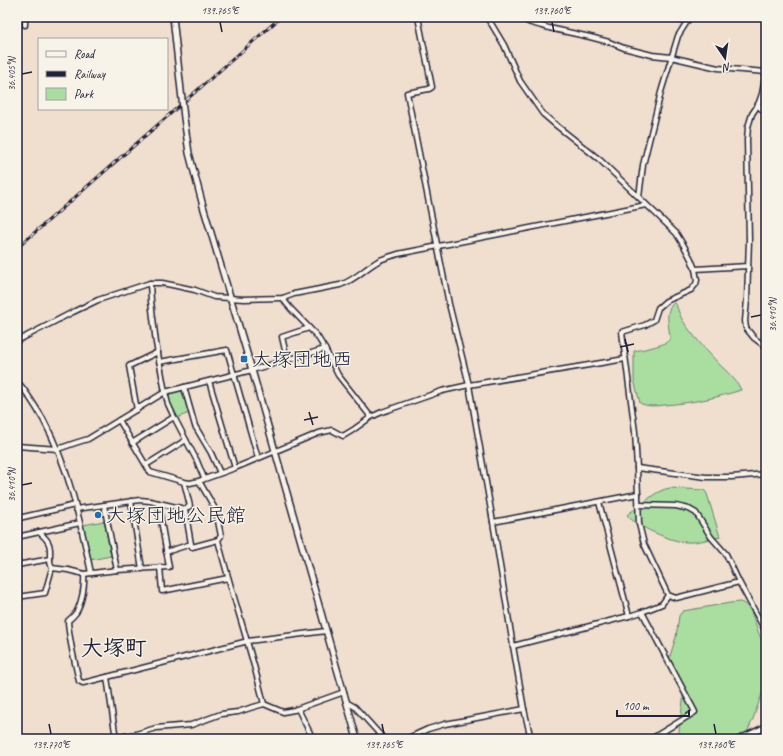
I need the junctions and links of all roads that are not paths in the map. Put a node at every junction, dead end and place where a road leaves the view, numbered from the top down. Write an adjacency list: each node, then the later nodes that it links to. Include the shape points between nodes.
1 (26, 17): 7 (street)
2 (173, 17): 19 (street, bridge, via 189,153)
3 (418, 17): 15 (street, via 432,87 408,93)
4 (486, 17): 13 (street, via 504,45 520,81 543,114 600,160)
5 (518, 17): 9 (street, via 531,23 609,42 633,51)
6 (690, 17): 9 (street, via 678,36)
7 (25, 25)
8 (766, 54): 10 (street)
9 (672, 57): 10 (street, via 718,68); 13 (street, via 643,165)
10 (766, 71): 11 (street)
11 (758, 105): 12 (street); 16 (street, via 752,114 747,140)
12 (766, 113)
13 (639, 197): 14 (street)
14 (646, 205): 15 (street); 17 (street, via 676,233)
15 (437, 246): 20 (street, via 382,259 354,279 340,285); 33 (street)
16 (748, 266): 17 (street); 23 (street, via 746,328)
17 (695, 269): 27 (street, via 697,280 691,290 666,301 658,308 654,320 622,332)
18 (150, 283): 19 (street, via 162,283 214,297); 22 (street, via 98,300); 25 (street)
19 (231, 298): 20 (street); 29 (street)
20 (283, 298): 21 (street)
21 (309, 328): 24 (street); 26 (street, via 282,337)
22 (17, 341)
23 (766, 347)
24 (325, 349): 26 (street); 38 (street, via 338,375)
25 (158, 352): 28 (street); 36 (street, via 128,366)
26 (287, 359): 29 (street)
27 (625, 359): 33 (street); 48 (street)
28 (159, 362): 30 (street, via 227,350); 35 (street)
29 (252, 370): 30 (street); 44 (street)
30 (233, 374): 32 (street); 45 (street)
31 (17, 381): 43 (street, via 30,398)
32 (210, 381): 34 (street); 47 (street)
33 (469, 385): 38 (street, via 442,391); 63 (street)
34 (184, 387): 35 (street); 49 (street, via 195,426)
35 (165, 392): 36 (street); 37 (street)
36 (137, 410): 39 (street)
37 (174, 417): 40 (street); 41 (street)
38 (371, 417): 44 (street, via 343,436 332,430 319,433)
39 (118, 420): 41 (street); 43 (street, via 88,438)
40 (186, 440): 46 (street); 51 (street)
41 (132, 443): 46 (street)
42 (17, 446): 43 (street)
43 (58, 449): 60 (street)
44 (275, 452): 45 (street); 84 (street)
45 (258, 458): 47 (street)
46 (146, 465): 53 (street, via 150,472)
47 (235, 468): 49 (street)
48 (637, 468): 50 (street, via 706,477); 54 (street)
49 (220, 473): 51 (street)
50 (766, 474)
51 (204, 478): 52 (street)
52 (199, 481): 53 (street); 67 (street, via 217,516 221,536)
53 (184, 482): 61 (street, via 190,506)
54 (638, 494): 56 (street); 59 (street)
55 (131, 501): 57 (street); 58 (street); 74 (street)
56 (599, 502): 63 (street); 83 (street)
57 (158, 503): 61 (street); 69 (street)
58 (104, 505): 60 (street); 75 (street)
59 (638, 505): 79 (street, via 676,506 696,513 726,554); 80 (street, via 644,544)
60 (76, 507): 62 (street); 64 (street)
61 (185, 509): 68 (street)
62 (20, 518)
63 (493, 522): 87 (street)
64 (80, 523): 65 (street); 76 (street)
65 (39, 532): 66 (street); 70 (street, via 48,541)
66 (17, 537)
67 (218, 540): 68 (street, via 192,547); 78 (street)
68 (192, 544): 69 (street)
69 (166, 552): 72 (street, via 169,567)
70 (50, 559): 71 (street); 73 (street)
71 (17, 565)
72 (160, 567): 74 (street); 78 (street, via 162,591)
73 (52, 568): 77 (street); 81 (street, via 45,593)
74 (142, 569): 75 (street)
75 (117, 570): 76 (street)
76 (90, 573): 77 (street)
77 (84, 574): 88 (street, via 85,583 77,612 68,621 79,681 83,683)
78 (228, 578): 86 (street)
79 (739, 582): 80 (street, via 676,598); 85 (street)
80 (668, 595): 82 (street, via 662,604)
81 (17, 597)
82 (642, 612): 83 (street); 102 (street, via 694,712)
83 (629, 616): 87 (street)
84 (326, 631): 86 (street); 89 (street)
85 (766, 632)
86 (248, 641): 88 (street); 91 (street)
87 (513, 646): 93 (street)
88 (107, 676): 95 (street)
89 (344, 692): 90 (street); 92 (street)
90 (346, 702): 98 (street); 99 (street, via 356,707)
91 (264, 704): 92 (street, via 283,712); 95 (street, via 221,714 191,726 156,728)
92 (298, 709): 97 (street)
93 (524, 709): 100 (street, via 444,724); 101 (street)
94 (766, 728): 103 (street); 104 (street)
95 (116, 738): 96 (street)
96 (110, 739)
97 (313, 739)
98 (358, 739)
99 (384, 739)
100 (406, 739)
101 (531, 739)
102 (651, 739)
103 (740, 739)
104 (760, 739)

